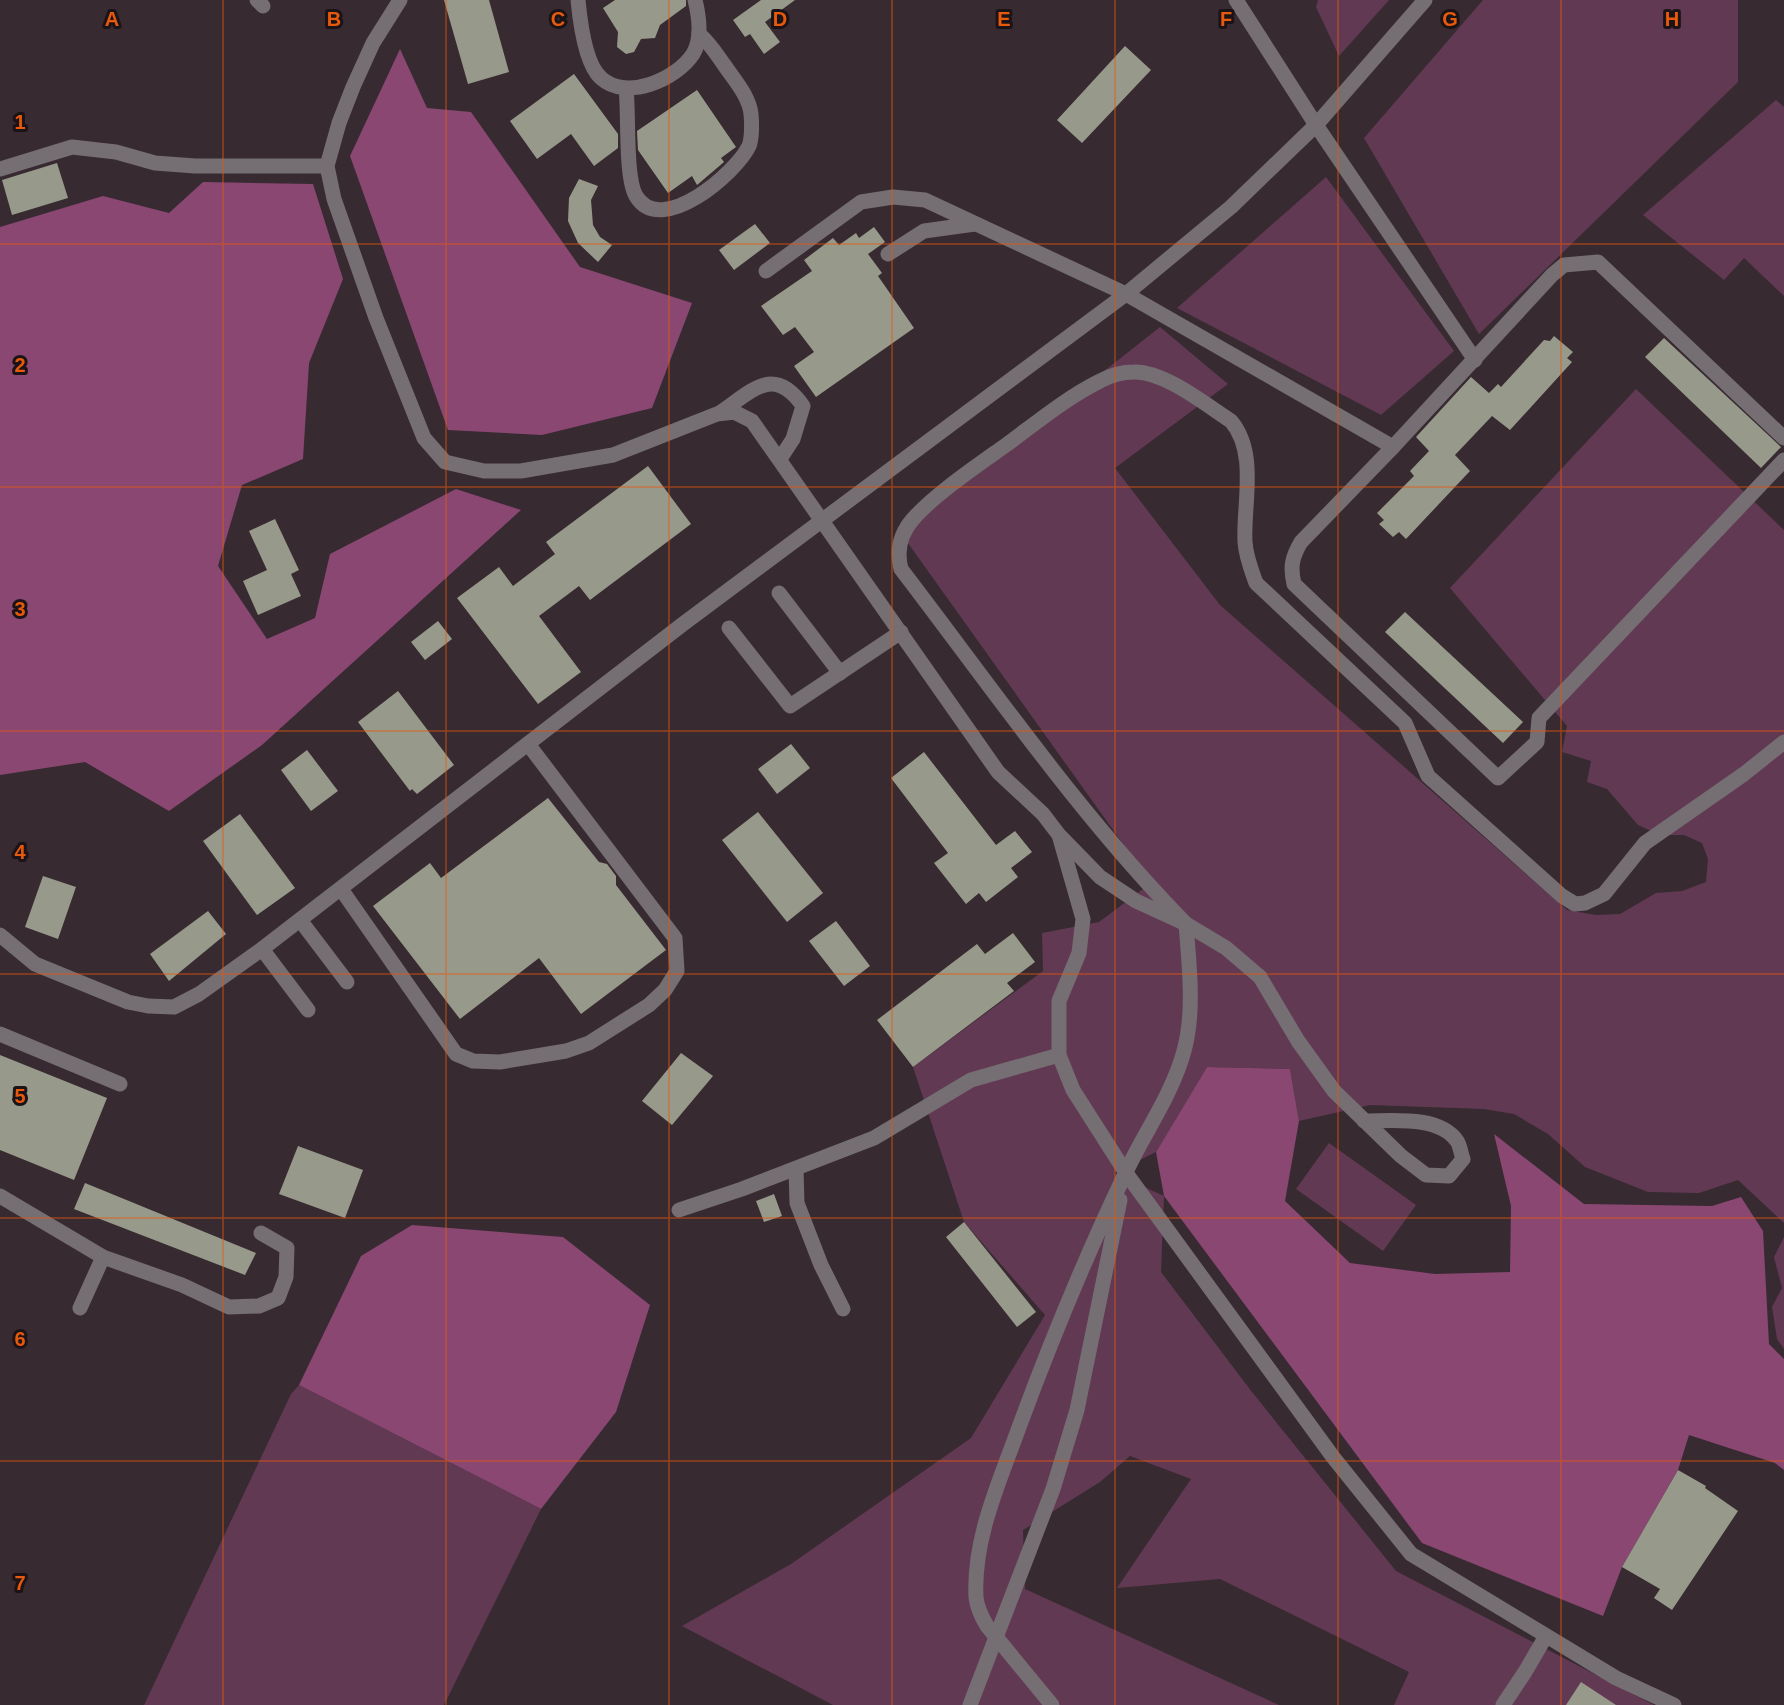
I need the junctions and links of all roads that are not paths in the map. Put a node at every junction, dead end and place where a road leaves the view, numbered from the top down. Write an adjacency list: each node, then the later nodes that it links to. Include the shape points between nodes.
1 (400, 0): 9 (lane, via 373,43 353,87)
2 (578, 0): 7 (lane, via 584,40 599,77 614,87)
3 (695, 0): 6 (lane)
4 (1236, 0): 8 (lane)
5 (1425, 0): 8 (lane)
6 (699, 34): 7 (lane, via 693,54 671,75 637,88); 7 (lane, via 741,88 751,113 750,144 735,166 698,198 663,209 647,207 637,197 628,170)
7 (626, 88)
8 (1316, 125): 14 (lane, via 1231,207); 15 (lane)
9 (327, 166): 10 (lane, via 195,166 155,163 116,152 72,147); 17 (lane, via 334,199 376,318 424,438 445,462 483,471 521,471 602,457)
10 (0, 169)
11 (975, 224): 12 (lane, via 924,231); 13 (lane, via 925,200 893,197 861,202); 14 (lane)
12 (888, 254)
13 (766, 271)
14 (1126, 294): 22 (lane); 25 (lane)
15 (1475, 360): 19 (lane, via 1564,265 1598,262); 22 (lane)
16 (749, 392): 17 (lane); 18 (lane); 21 (lane, via 776,382 792,390 803,406)
17 (717, 414): 18 (lane, via 734,412)
18 (744, 417): 20 (lane)
19 (1784, 438)
20 (765, 439): 21 (lane); 23 (lane)
21 (793, 439): 23 (lane)
22 (1393, 447): 24 (lane, via 1301,542 1293,554 1294,584 1498,778 1537,742 1539,718)
23 (780, 459): 25 (lane)
24 (1784, 460)
25 (824, 521): 28 (lane); 31 (lane)
26 (779, 593): 29 (lane)
27 (729, 628): 29 (lane, via 790,706)
28 (901, 632): 29 (lane); 32 (lane, via 998,772 1043,814)
29 (840, 673)
30 (1784, 742): 35 (lane, via 1645,843 1604,894 1575,904 1428,776 1405,723 1256,583 1245,541 1246,457 1231,421 1156,376 1118,373 1076,395 966,474 913,519 897,553 901,569 1101,830 1142,880)
31 (528, 744): 33 (lane); 33 (lane, via 675,938 677,971 649,1005 589,1043 566,1051 500,1062 473,1061 456,1054)
32 (1059, 835): 35 (lane, via 1100,877 1136,901); 41 (lane, via 1083,919 1078,953 1059,1001)
33 (340, 889): 34 (lane)
34 (300, 920): 37 (lane); 38 (lane)
35 (1186, 924): 43 (lane, via 1227,948 1260,977 1328,1083); 45 (lane, via 1189,1011 1185,1050 1172,1086)
36 (0, 935): 37 (lane, via 35,963 128,1002 148,1006 174,1007)
37 (262, 949): 39 (lane)
38 (347, 982)
39 (308, 1010)
40 (0, 1034): 42 (lane)
41 (1059, 1055): 44 (lane, via 971,1080 874,1138); 45 (lane, via 1073,1090)
42 (120, 1084)
43 (1364, 1121): 43 (lane, via 1426,1175 1449,1176 1463,1159 1457,1141 1437,1126)
44 (796, 1169): 47 (lane); 51 (lane, via 797,1203)
45 (1126, 1173): 52 (lane, via 1333,1456 1411,1554); 53 (lane, via 1077,1410 1053,1489); 53 (lane, via 1058,1321 986,1519 976,1598 979,1611)
46 (0, 1197): 49 (lane)
47 (679, 1210)
48 (261, 1233): 49 (lane, via 287,1248 286,1277 278,1298 259,1306 229,1307 182,1285)
49 (103, 1257): 50 (lane)
50 (80, 1308)
51 (843, 1310)
52 (1546, 1636): 56 (lane); 57 (lane, via 1616,1678)
53 (996, 1637): 54 (lane); 55 (lane)
54 (970, 1705)
55 (1052, 1705)
56 (1503, 1705)
57 (1674, 1705)

